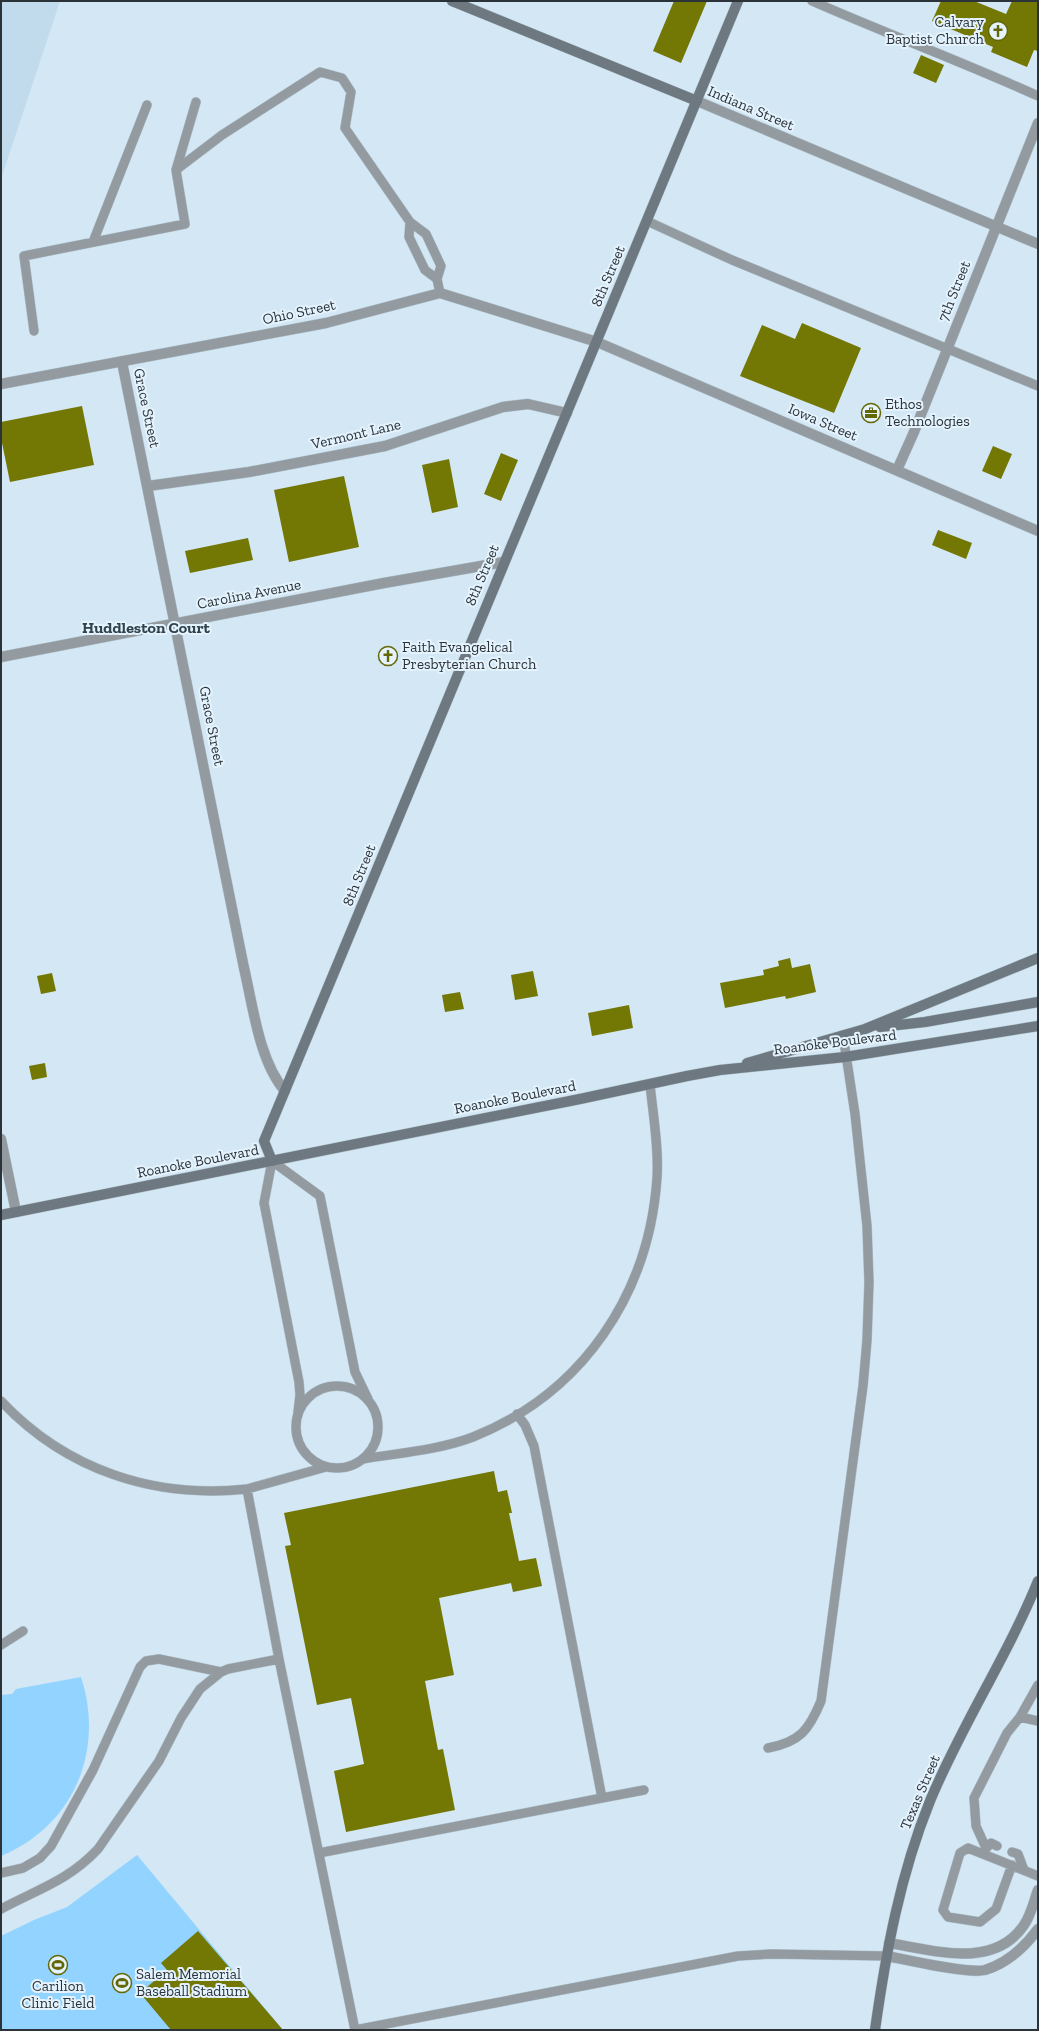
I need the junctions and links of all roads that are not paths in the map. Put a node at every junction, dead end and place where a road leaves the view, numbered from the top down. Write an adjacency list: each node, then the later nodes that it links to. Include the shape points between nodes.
1 (452, 1): 5 (main road, Indiana Street)
2 (738, 1): 5 (main road, 8th Street)
3 (812, 1): 4 (lane, via 897,38 966,63)
4 (1038, 96)
5 (697, 101): 10 (main road, 8th Street); 12 (street, Indiana Street)
6 (196, 102): 9 (lane)
7 (147, 105): 13 (lane)
8 (1038, 123): 12 (street, 7th Street)
9 (176, 170): 11 (lane, via 222,135 320,72 342,78 351,92 345,128); 13 (lane, via 185,224)
10 (647, 221): 18 (main road, 8th Street); 19 (lane, via 732,260)
11 (410, 222): 15 (lane, via 409,237 425,270); 15 (lane, via 426,234 441,266)
12 (996, 227): 14 (street, Indiana Street); 19 (street, 7th Street)
13 (93, 242): 17 (lane, via 24,256)
14 (1038, 244)
15 (437, 279): 16 (lane)
16 (440, 293): 18 (street); 20 (street, Ohio Street, via 326,323)
17 (34, 331)
18 (597, 342): 23 (main road, 8th Street); 24 (street, Iowa Street)
19 (947, 349): 22 (lane); 24 (street, 7th Street)
20 (122, 362): 21 (street, Ohio Street); 25 (street, Grace Street)
21 (1, 384)
22 (1038, 386)
23 (567, 413): 25 (street, Vermont Lane, via 528,404 503,407 385,446 249,472); 27 (main road, 8th Street)
24 (897, 470): 26 (street, Iowa Street)
25 (148, 486): 28 (street, Grace Street)
26 (1038, 531)
27 (504, 562): 28 (street, Carolina Avenue); 38 (main road, 8th Street)
28 (176, 623): 29 (street, Carolina Avenue); 38 (street, Grace Street, via 244,968 265,1058)
29 (1, 657)
30 (1038, 958): 33 (main road)
31 (1038, 1002): 33 (main road, Roanoke Boulevard, via 925,1022)
32 (1038, 1026): 35 (main road, Roanoke Boulevard)
33 (866, 1029): 34 (main road)
34 (843, 1035): 35 (lane); 36 (main road)
35 (845, 1058): 36 (main road, Roanoke Boulevard); 58 (lane, via 855,1114 867,1226 868,1340 863,1386 821,1701 815,1716 793,1742)
36 (720, 1070): 37 (main road, Roanoke Boulevard)
37 (650, 1084): 40 (main road, Roanoke Boulevard); 46 (lane, via 657,1177 649,1230 638,1269 622,1305 592,1350 559,1385)
38 (285, 1091): 40 (main road, 8th Street, via 264,1141)
39 (1, 1139): 41 (street)
40 (272, 1161): 41 (main road, Roanoke Boulevard); 43 (lane, via 320,1196 355,1372); 45 (lane, via 264,1203 299,1382)
41 (16, 1212): 42 (main road, Roanoke Boulevard)
42 (1, 1215)
43 (368, 1399): 45 (lane, via 357,1390 344,1386 329,1386 316,1391 305,1400); 47 (lane, via 376,1411 377,1437 372,1449)
44 (1, 1401): 49 (lane, via 54,1446 108,1473 175,1490)
45 (298, 1412): 48 (lane, via 295,1426 297,1440 304,1453 314,1462)
46 (517, 1414): 47 (lane, via 490,1429 456,1442); 60 (lane, via 534,1446)
47 (363, 1459): 48 (lane, via 352,1466)
48 (326, 1467): 49 (lane)
49 (247, 1489): 53 (lane)
50 (1038, 1581): 72 (main road, Texas Street, via 993,1678 930,1801 900,1888)
51 (23, 1631): 52 (lane)
52 (1, 1646)
53 (279, 1659): 54 (lane); 64 (lane)
54 (220, 1672): 67 (lane, via 159,1659 146,1661 140,1667 93,1770 55,1841 40,1858 23,1868); 70 (lane, via 200,1688 159,1761 93,1854 62,1880)
55 (1038, 1685): 56 (lane)
56 (1020, 1716): 57 (lane); 62 (lane, via 1007,1733 974,1798 976,1826)
57 (1038, 1721)
58 (768, 1748)
59 (644, 1790): 60 (lane)
60 (602, 1798): 64 (lane)
61 (997, 1846): 62 (lane, via 991,1843)
62 (984, 1851): 65 (lane); 65 (lane, via 968,1848 960,1853 943,1910 948,1917 980,1922 996,1909)
63 (1012, 1852): 66 (lane, via 1018,1854)
64 (319, 1853): 73 (lane, via 355,2030 738,1956)
65 (1012, 1865): 66 (lane)
66 (1024, 1870): 68 (lane)
67 (1, 1873)
68 (1038, 1876)
69 (1038, 1890): 72 (street, via 1024,1925 1005,1944 984,1952 965,1954)
70 (1, 1909)
71 (1038, 1929): 73 (street, via 1015,1955 1001,1964 983,1970 969,1970)
72 (889, 1943): 73 (main road, Texas Street)
73 (887, 1956): 74 (main road, Texas Street)
74 (875, 2030)

